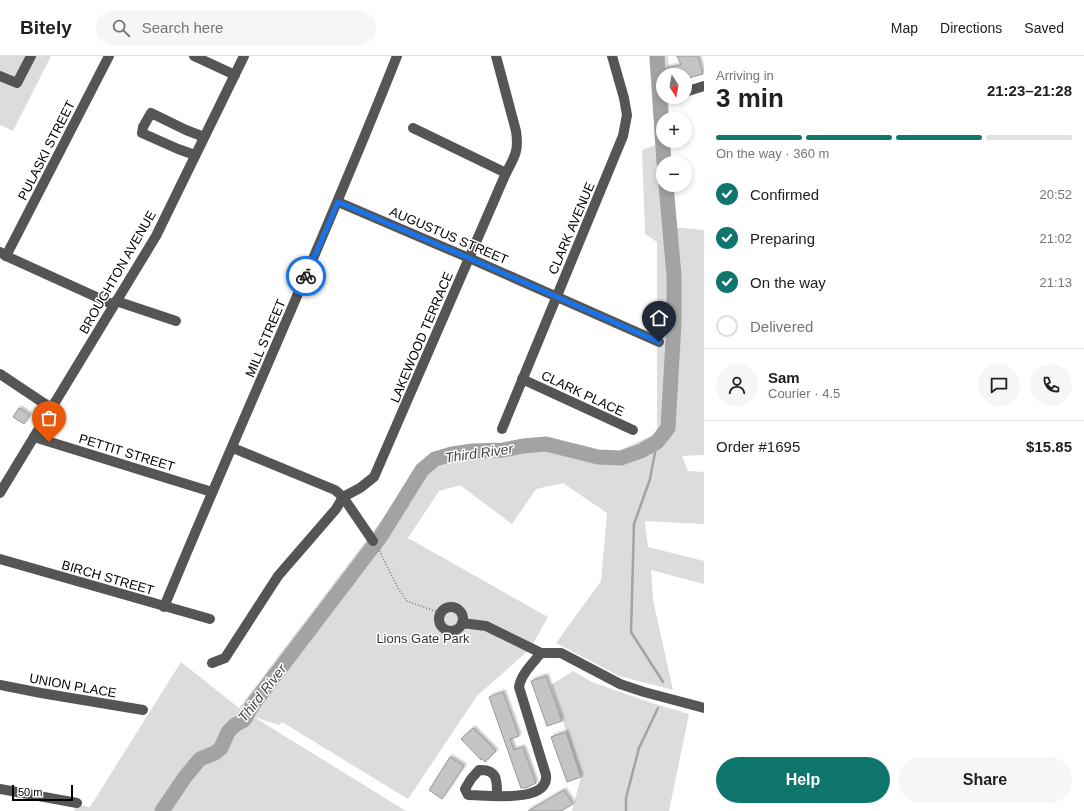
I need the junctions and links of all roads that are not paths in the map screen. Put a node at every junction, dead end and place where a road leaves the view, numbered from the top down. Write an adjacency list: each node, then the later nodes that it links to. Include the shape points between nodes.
1 (31, 56): 9 (street, via 17,83)
2 (109, 56): 17 (street, PULASKI STREET)
3 (194, 56): 8 (street)
4 (244, 56): 8 (street, BROUGHTON AVENUE)
5 (397, 56): 16 (street, MILL STREET)
6 (496, 56): 15 (street, LAKEWOOD TERRACE, via 518,144 516,155)
7 (612, 56): 19 (street, CLARK AVENUE, via 627,115 623,136)
8 (235, 75): 13 (street, BROUGHTON AVENUE)
9 (0, 76)
10 (704, 86): 11 (street)
11 (692, 90)
12 (412, 128): 15 (street)
13 (204, 137): 14 (street, BROUGHTON AVENUE); 14 (street, via 151,113 142,133)
14 (195, 155): 20 (street, BROUGHTON AVENUE, via 156,236)
15 (506, 173): 18 (street, LAKEWOOD TERRACE)
16 (338, 202): 18 (street, AUGUSTUS STREET); 29 (street, MILL STREET)
17 (3, 254): 20 (street)
18 (469, 258): 19 (street, AUGUSTUS STREET); 33 (street, LAKEWOOD TERRACE, via 374,477)
19 (556, 297): 22 (street, AUGUSTUS STREET); 24 (street, CLARK AVENUE)
20 (115, 303): 21 (street); 25 (street, BROUGHTON AVENUE)
21 (176, 321)
22 (659, 342)
23 (0, 374): 25 (street)
24 (522, 379): 26 (street, CLARK AVENUE); 27 (street, CLARK PLACE)
25 (51, 408): 28 (street, BROUGHTON AVENUE)
26 (502, 429)
27 (633, 430)
28 (34, 437): 30 (street, BROUGHTON AVENUE); 31 (street, PETTIT STREET)
29 (233, 448): 31 (street, MILL STREET); 33 (street, via 334,490)
30 (3, 482): 32 (street, BROUGHTON AVENUE)
31 (212, 492): 36 (street, MILL STREET)
32 (0, 493)
33 (343, 497): 34 (street); 40 (street, via 336,509 278,576 225,658)
34 (375, 544)
35 (0, 559): 36 (street, BIRCH STREET)
36 (164, 607): 37 (street, BIRCH STREET)
37 (210, 619)
38 (462, 623): 38 (street, via 454,630 446,630 440,625 440,613 446,608 454,608 460,612); 39 (street, via 486,626)
39 (541, 653): 42 (street, via 561,653 620,684); 45 (street, via 524,674 519,687 546,782 534,793 524,796)
40 (212, 663)
41 (0, 685): 43 (street, UNION PLACE)
42 (704, 708)
43 (143, 710)
44 (0, 789): 46 (street)
45 (497, 796)
46 (77, 803)

